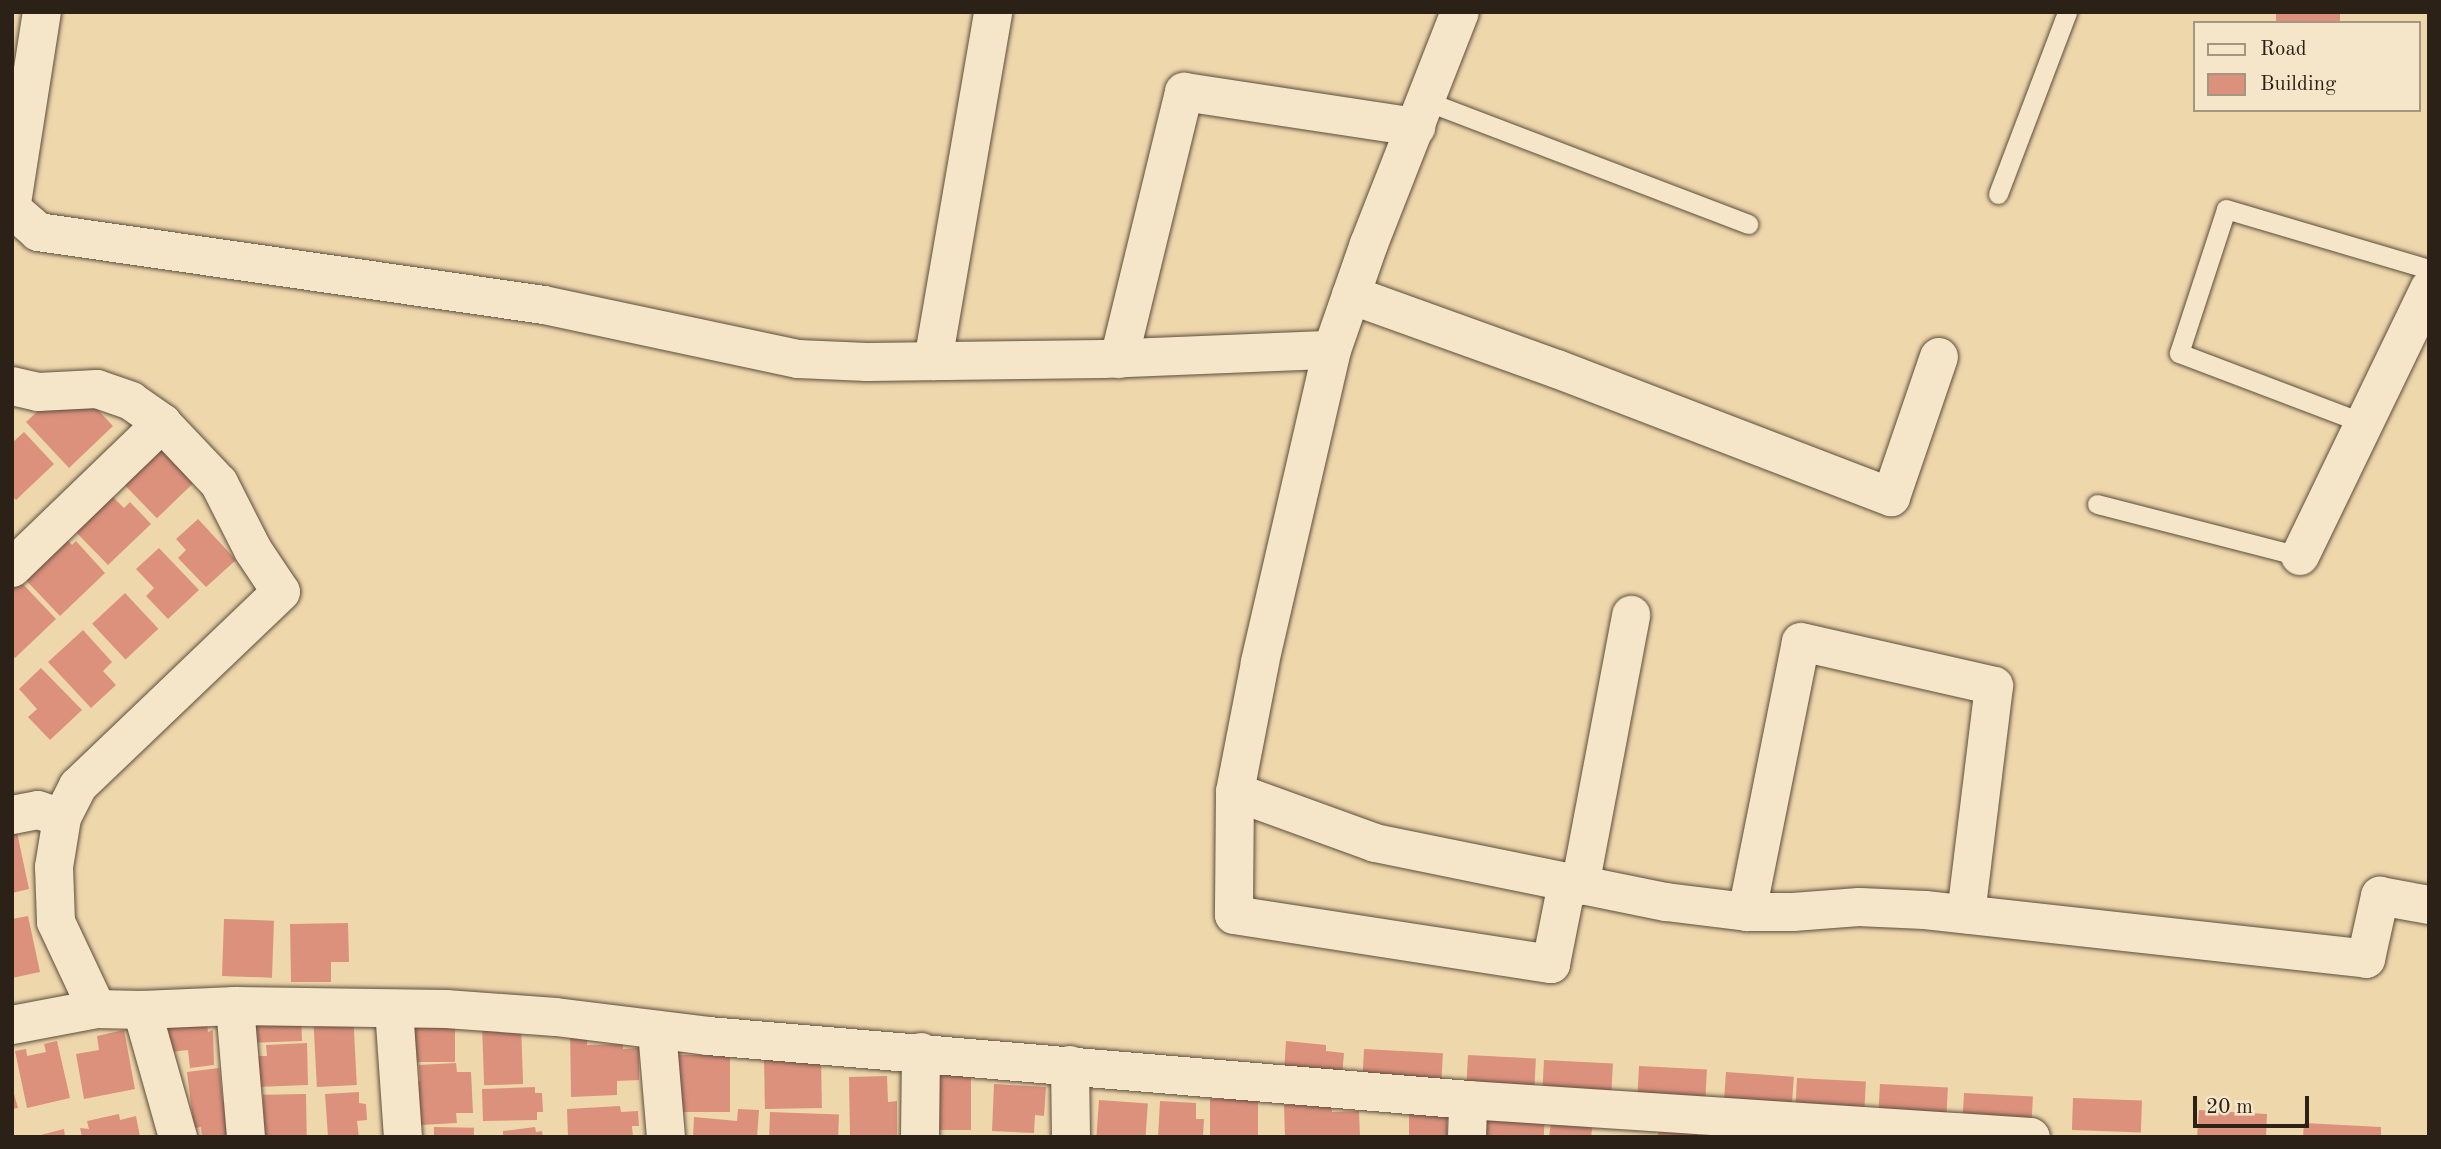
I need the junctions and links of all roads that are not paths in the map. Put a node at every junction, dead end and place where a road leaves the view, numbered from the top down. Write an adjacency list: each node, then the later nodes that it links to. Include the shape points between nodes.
1 (42, 12): 7 (street)
2 (993, 12): 16 (street)
3 (1460, 12): 5 (street)
4 (2067, 12): 6 (lane)
5 (1421, 114): 9 (lane); 12 (street); 15 (street, via 1184,92)
6 (1998, 194)
7 (12, 203)
8 (12, 209): 16 (street, via 38,232 544,305 798,359)
9 (1748, 224)
10 (2429, 269): 19 (lane, via 2226,209 2179,353)
11 (2429, 289): 19 (street)
12 (1351, 295): 13 (street); 14 (street, via 1891,497)
13 (1332, 349): 15 (street); 24 (street)
14 (1939, 357)
15 (1119, 359): 16 (street)
16 (933, 361)
17 (12, 386): 18 (street, via 38,392 97,388 131,401)
18 (162, 423): 22 (street); 26 (street, via 219,484 281,592 78,786)
19 (2366, 424): 21 (street)
20 (2097, 504): 21 (lane)
21 (2300, 556)
22 (12, 568)
23 (1631, 615): 27 (street)
24 (1235, 792): 27 (street, via 1375,843); 27 (street, via 1234,915 1551,964)
25 (12, 815): 26 (street, via 38,810)
26 (62, 818): 32 (street, via 54,867 56,922)
27 (1574, 885): 29 (street)
28 (2429, 905): 30 (street, via 2380,896 2366,960)
29 (1747, 912): 30 (street, via 1859,907); 30 (street, via 1801,642 1994,687)
30 (1966, 914)
31 (235, 1006): 33 (street); 34 (street); 43 (street)
32 (97, 1009): 34 (street); 35 (street)
33 (394, 1009): 36 (street, via 556,1017); 44 (street)
34 (142, 1010): 42 (street)
35 (12, 1025)
36 (657, 1030): 37 (street); 45 (street)
37 (920, 1052): 38 (street); 46 (street)
38 (1070, 1065): 39 (street); 47 (street)
39 (1468, 1118): 40 (street)
40 (1650, 1125): 41 (street)
41 (1824, 1131): 48 (street)
42 (178, 1137)
43 (246, 1137)
44 (403, 1137)
45 (666, 1137)
46 (920, 1137)
47 (1071, 1137)
48 (2031, 1137)

